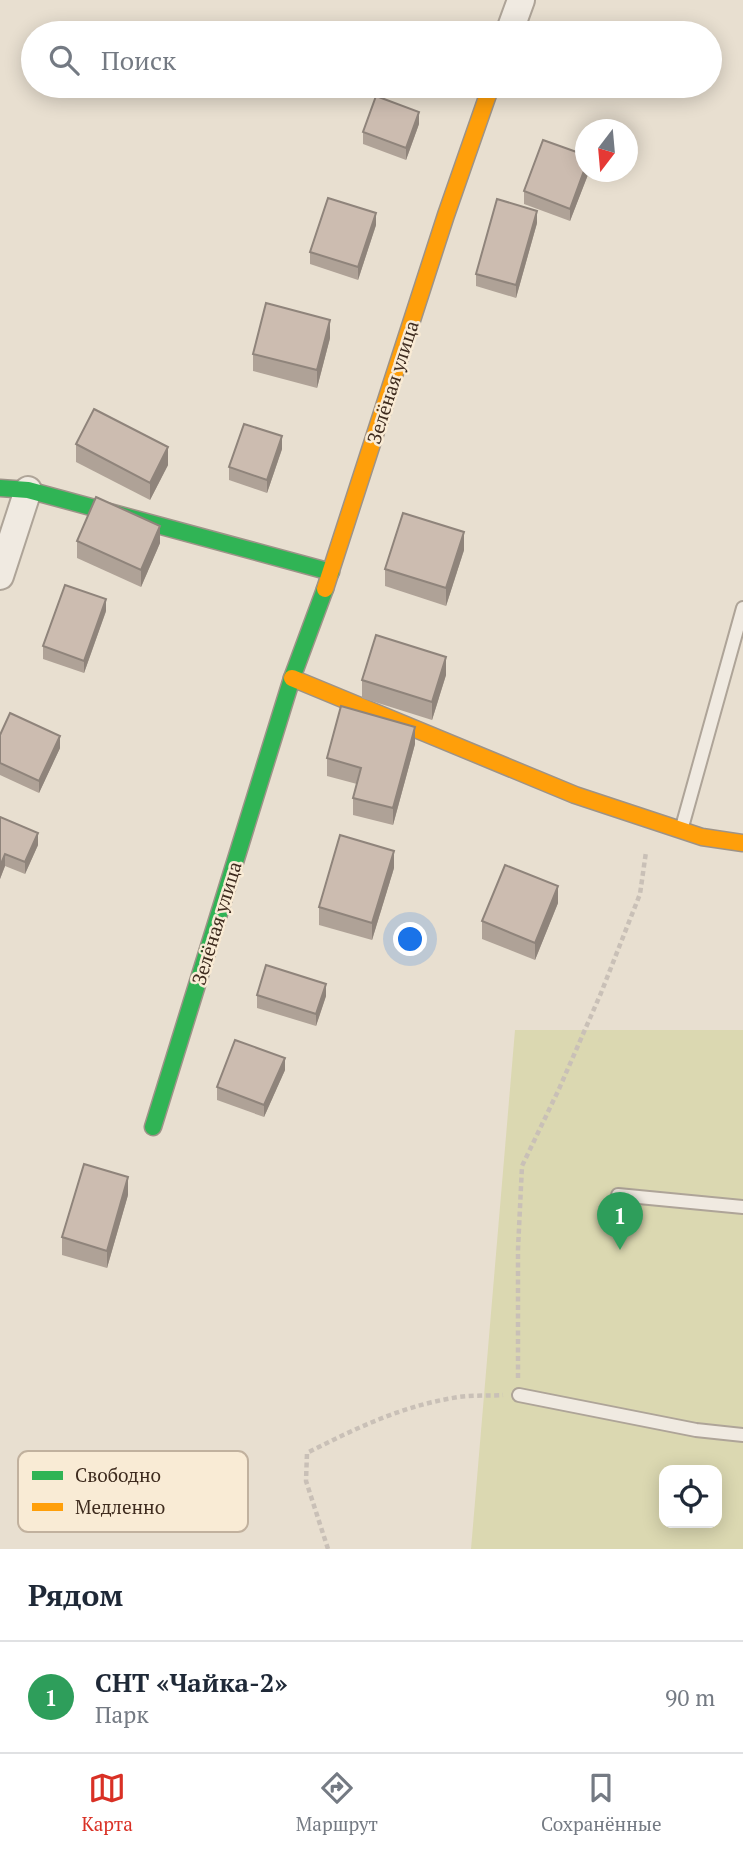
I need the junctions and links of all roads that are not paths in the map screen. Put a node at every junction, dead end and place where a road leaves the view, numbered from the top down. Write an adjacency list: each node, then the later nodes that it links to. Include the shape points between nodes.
1 (521, 0): 2 (street)
2 (513, 21)
3 (487, 98): 6 (street, Зелёная улица)
4 (0, 488): 5 (street)
5 (28, 490): 6 (street); 7 (street)
6 (331, 572): 9 (street, Зелёная улица)
7 (0, 576)
8 (743, 608): 10 (lane)
9 (292, 678): 10 (street, via 576,795); 12 (street, Зелёная улица)
10 (682, 830): 11 (street)
11 (743, 844)
12 (153, 1128)
13 (618, 1195): 14 (lane)
14 (743, 1207)
15 (519, 1395): 16 (lane)
16 (743, 1435)

